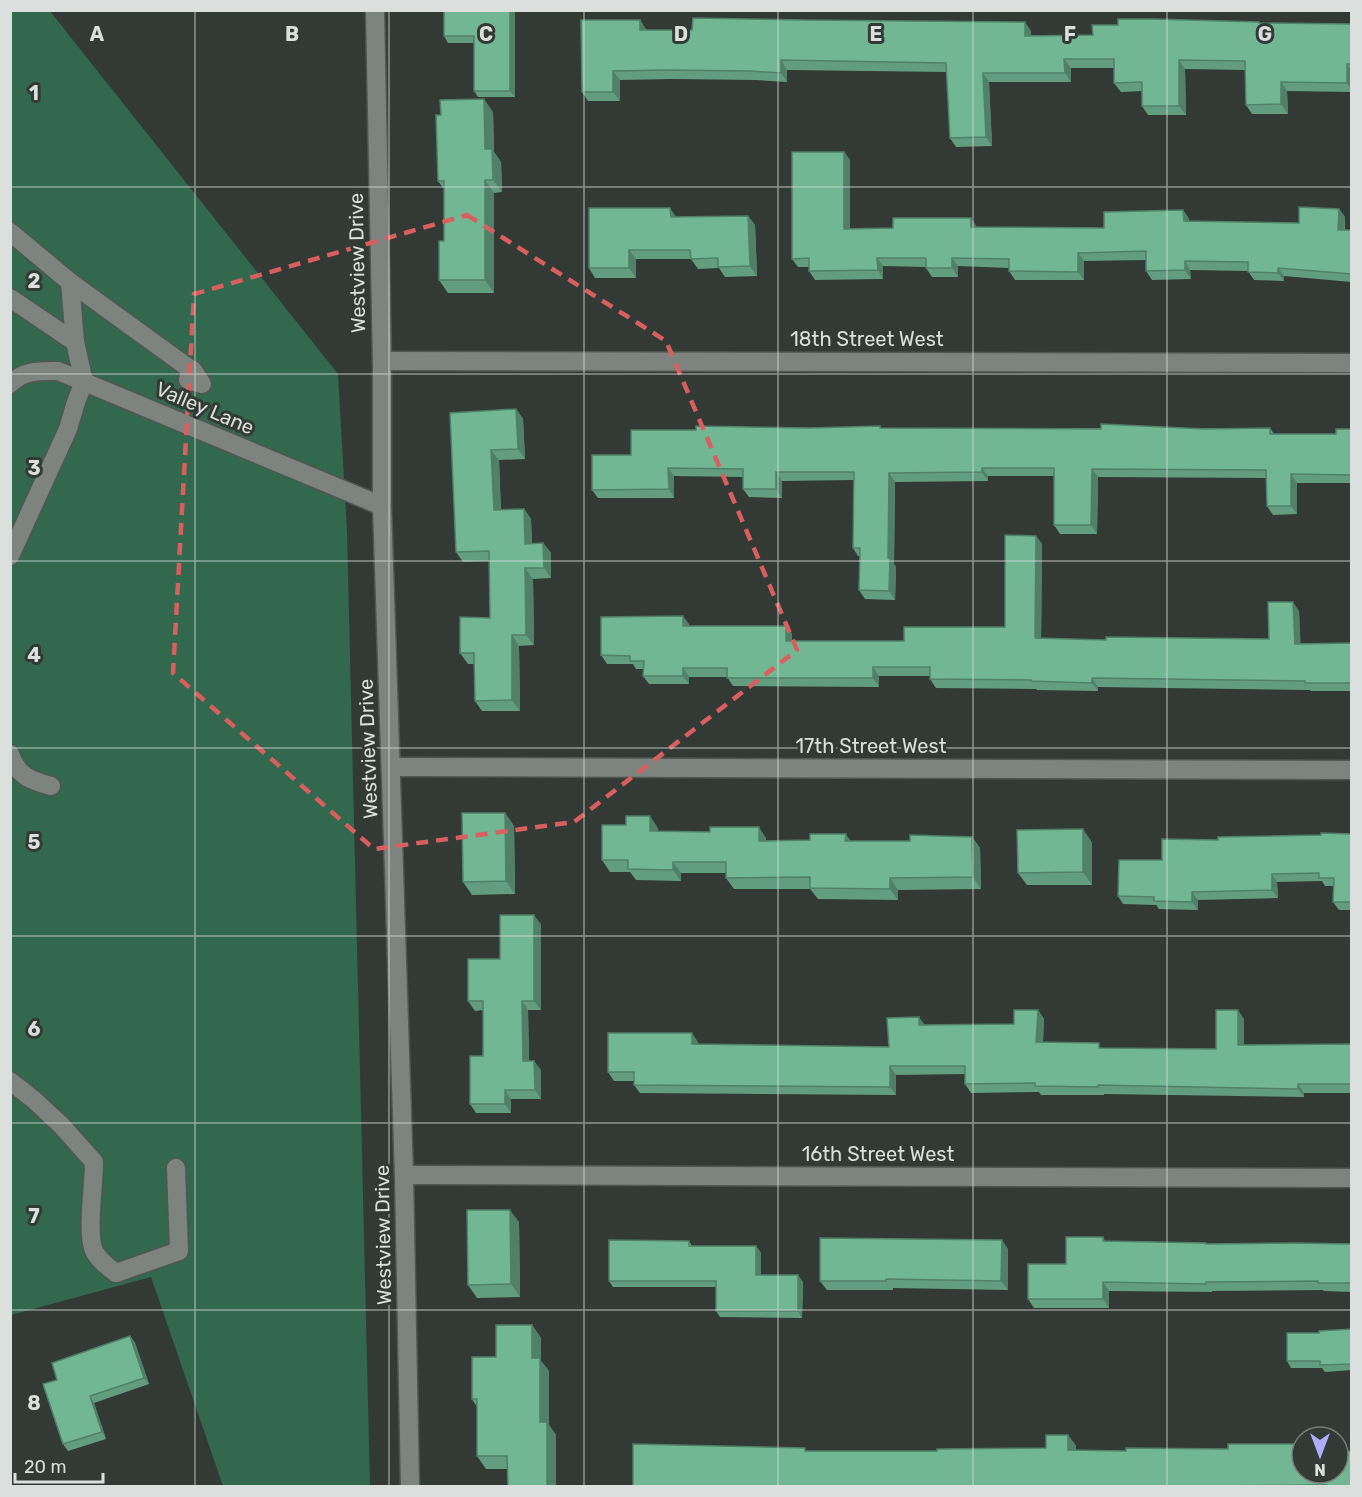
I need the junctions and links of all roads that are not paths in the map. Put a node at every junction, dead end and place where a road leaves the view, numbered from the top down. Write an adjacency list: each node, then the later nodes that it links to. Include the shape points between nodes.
1 (375, 10): 6 (street, Westview Drive)
2 (10, 232): 3 (street)
3 (70, 282): 5 (street); 8 (street)
4 (10, 298): 5 (street)
5 (75, 342): 9 (street)
6 (382, 361): 7 (street, 18th Street West); 11 (street, Westview Drive)
7 (1352, 363)
8 (190, 369)
9 (84, 382): 10 (street, Valley Lane, via 57,371 33,371); 11 (street, Valley Lane); 12 (street, via 68,429)
10 (10, 384)
11 (382, 506): 14 (street, Westview Drive)
12 (10, 556)
13 (10, 754): 16 (street, via 15,767 25,776)
14 (391, 767): 15 (street, 17th Street West); 19 (street, Westview Drive)
15 (1352, 770)
16 (51, 786)
17 (10, 1081): 18 (street, via 61,1125 94,1162 93,1250 116,1273 179,1251)
18 (176, 1168)
19 (404, 1175): 20 (street, 16th Street West); 21 (street, Westview Drive)
20 (1352, 1178)
21 (410, 1486)

